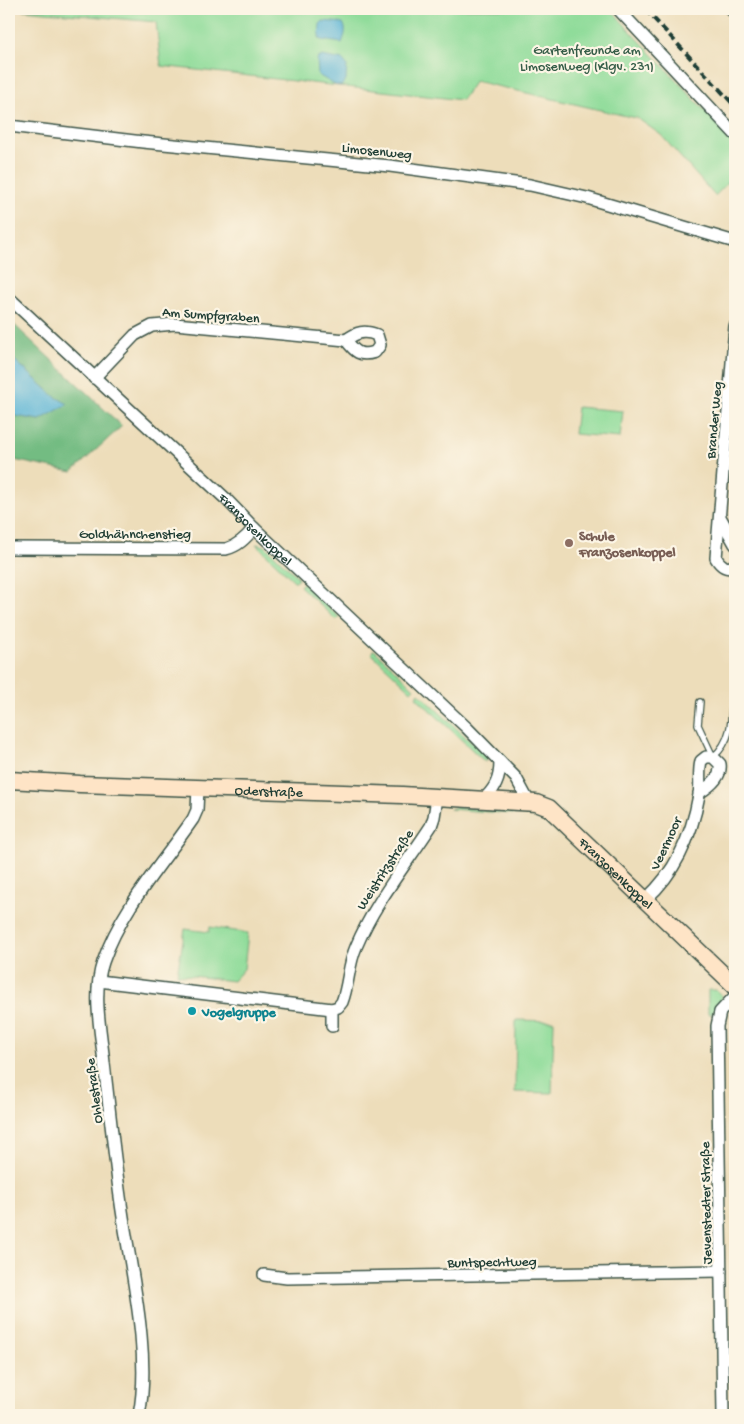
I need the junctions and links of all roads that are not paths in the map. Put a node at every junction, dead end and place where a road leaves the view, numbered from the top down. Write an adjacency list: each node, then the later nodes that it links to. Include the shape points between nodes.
1 (618, 9): 5 (street)
2 (726, 9): 3 (lane)
3 (735, 17)
4 (9, 126): 6 (street, Limosenweg, via 390,166 530,185 587,198)
5 (735, 134)
6 (735, 242)
7 (9, 298): 10 (street, Franzosenkoppel)
8 (735, 326): 11 (street, Brander Weg)
9 (346, 340): 10 (street, Am Sumpfgraben, via 175,324 152,326 136,334)
10 (94, 378): 12 (street, Franzosenkoppel)
11 (720, 517): 13 (street); 15 (street, Brander Weg, via 716,558 726,568)
12 (254, 528): 14 (street, Goldhähnchenstieg, via 233,547 226,549); 19 (street, Franzosenkoppel)
13 (735, 544)
14 (9, 548)
15 (735, 564)
16 (735, 678): 18 (lane, via 730,732 724,747)
17 (700, 702): 18 (lane, via 698,725)
18 (713, 757): 22 (street, Veermoor, via 701,761); 22 (street, via 720,764 720,773 710,786)
19 (500, 762): 24 (street, via 496,786); 25 (street, Franzosenkoppel, via 516,778)
20 (9, 780): 21 (street, Oderstraße)
21 (198, 788): 23 (street, Oderstraße); 27 (street, Ohlestraße, via 197,810 193,819 126,915 107,951)
22 (699, 793): 26 (street, Veermoor, via 692,824 674,866 661,886)
23 (437, 798): 24 (street, Oderstraße); 30 (street, Weistritzstraße, via 431,826 378,903 351,960 342,1002)
24 (482, 801): 25 (street, Oderstraße)
25 (530, 802): 26 (street, Franzosenkoppel, via 549,808)
26 (646, 900): 28 (street, Franzosenkoppel)
27 (98, 981): 30 (street); 36 (street, Ohlestraße, via 104,1060 140,1339 142,1383)
28 (735, 986)
29 (735, 996): 32 (street, Jevenstedter Straße, via 720,1012 717,1026)
30 (332, 1009): 31 (street)
31 (332, 1026)
32 (721, 1271): 33 (street, Buntspechtweg, via 287,1278); 34 (street, Jevenstedter Straße)
33 (264, 1275)
34 (723, 1358): 35 (street); 37 (street, Jevenstedter Straße)
35 (735, 1358)
36 (139, 1415)
37 (723, 1415)

